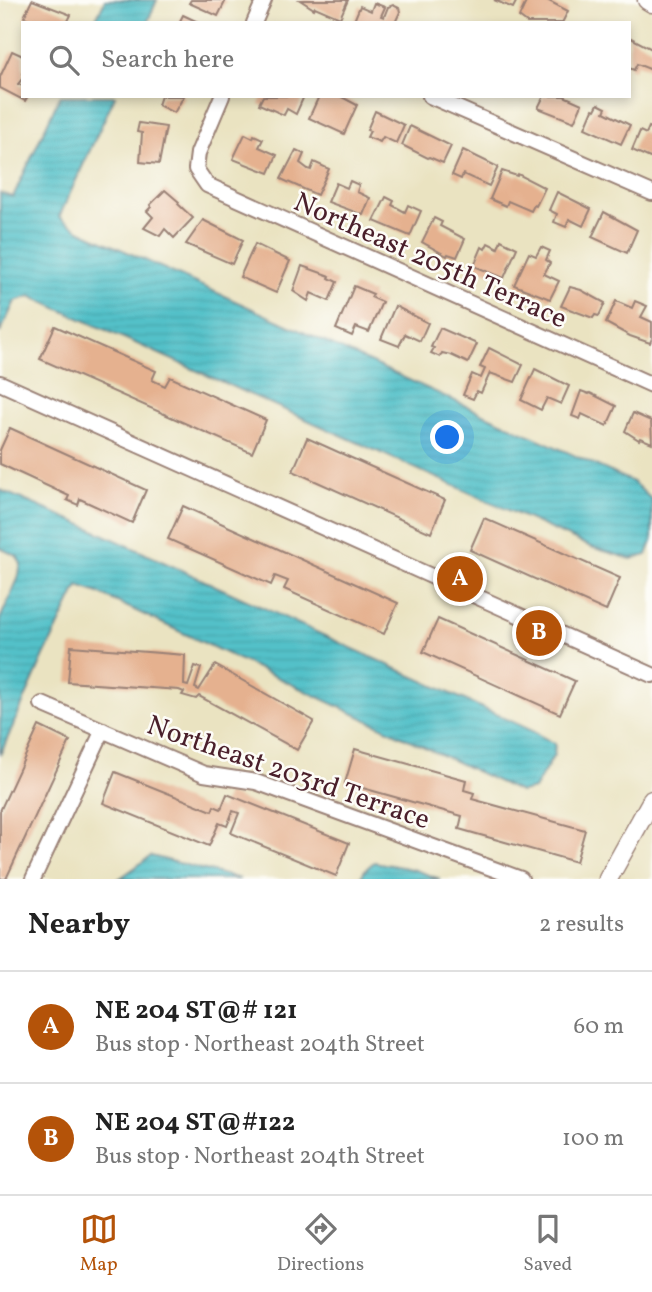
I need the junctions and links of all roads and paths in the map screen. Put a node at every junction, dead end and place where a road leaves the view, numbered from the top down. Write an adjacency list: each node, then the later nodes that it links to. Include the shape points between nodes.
1 (264, 0): 4 (street)
2 (647, 0): 3 (street)
3 (652, 2)
4 (257, 21)
5 (221, 98): 9 (street, Northeast 205th Terrace, via 198,153 196,169 207,185)
6 (435, 98): 7 (street)
7 (652, 193)
8 (0, 383): 10 (street)
9 (652, 385)
10 (652, 675)
11 (42, 704): 12 (street, Northeast 203rd Terrace)
12 (103, 730): 14 (street); 15 (street, Northeast 203rd Terrace, via 204,774 256,782)
13 (652, 800): 16 (street)
14 (33, 879)
15 (521, 879)
16 (608, 879)

